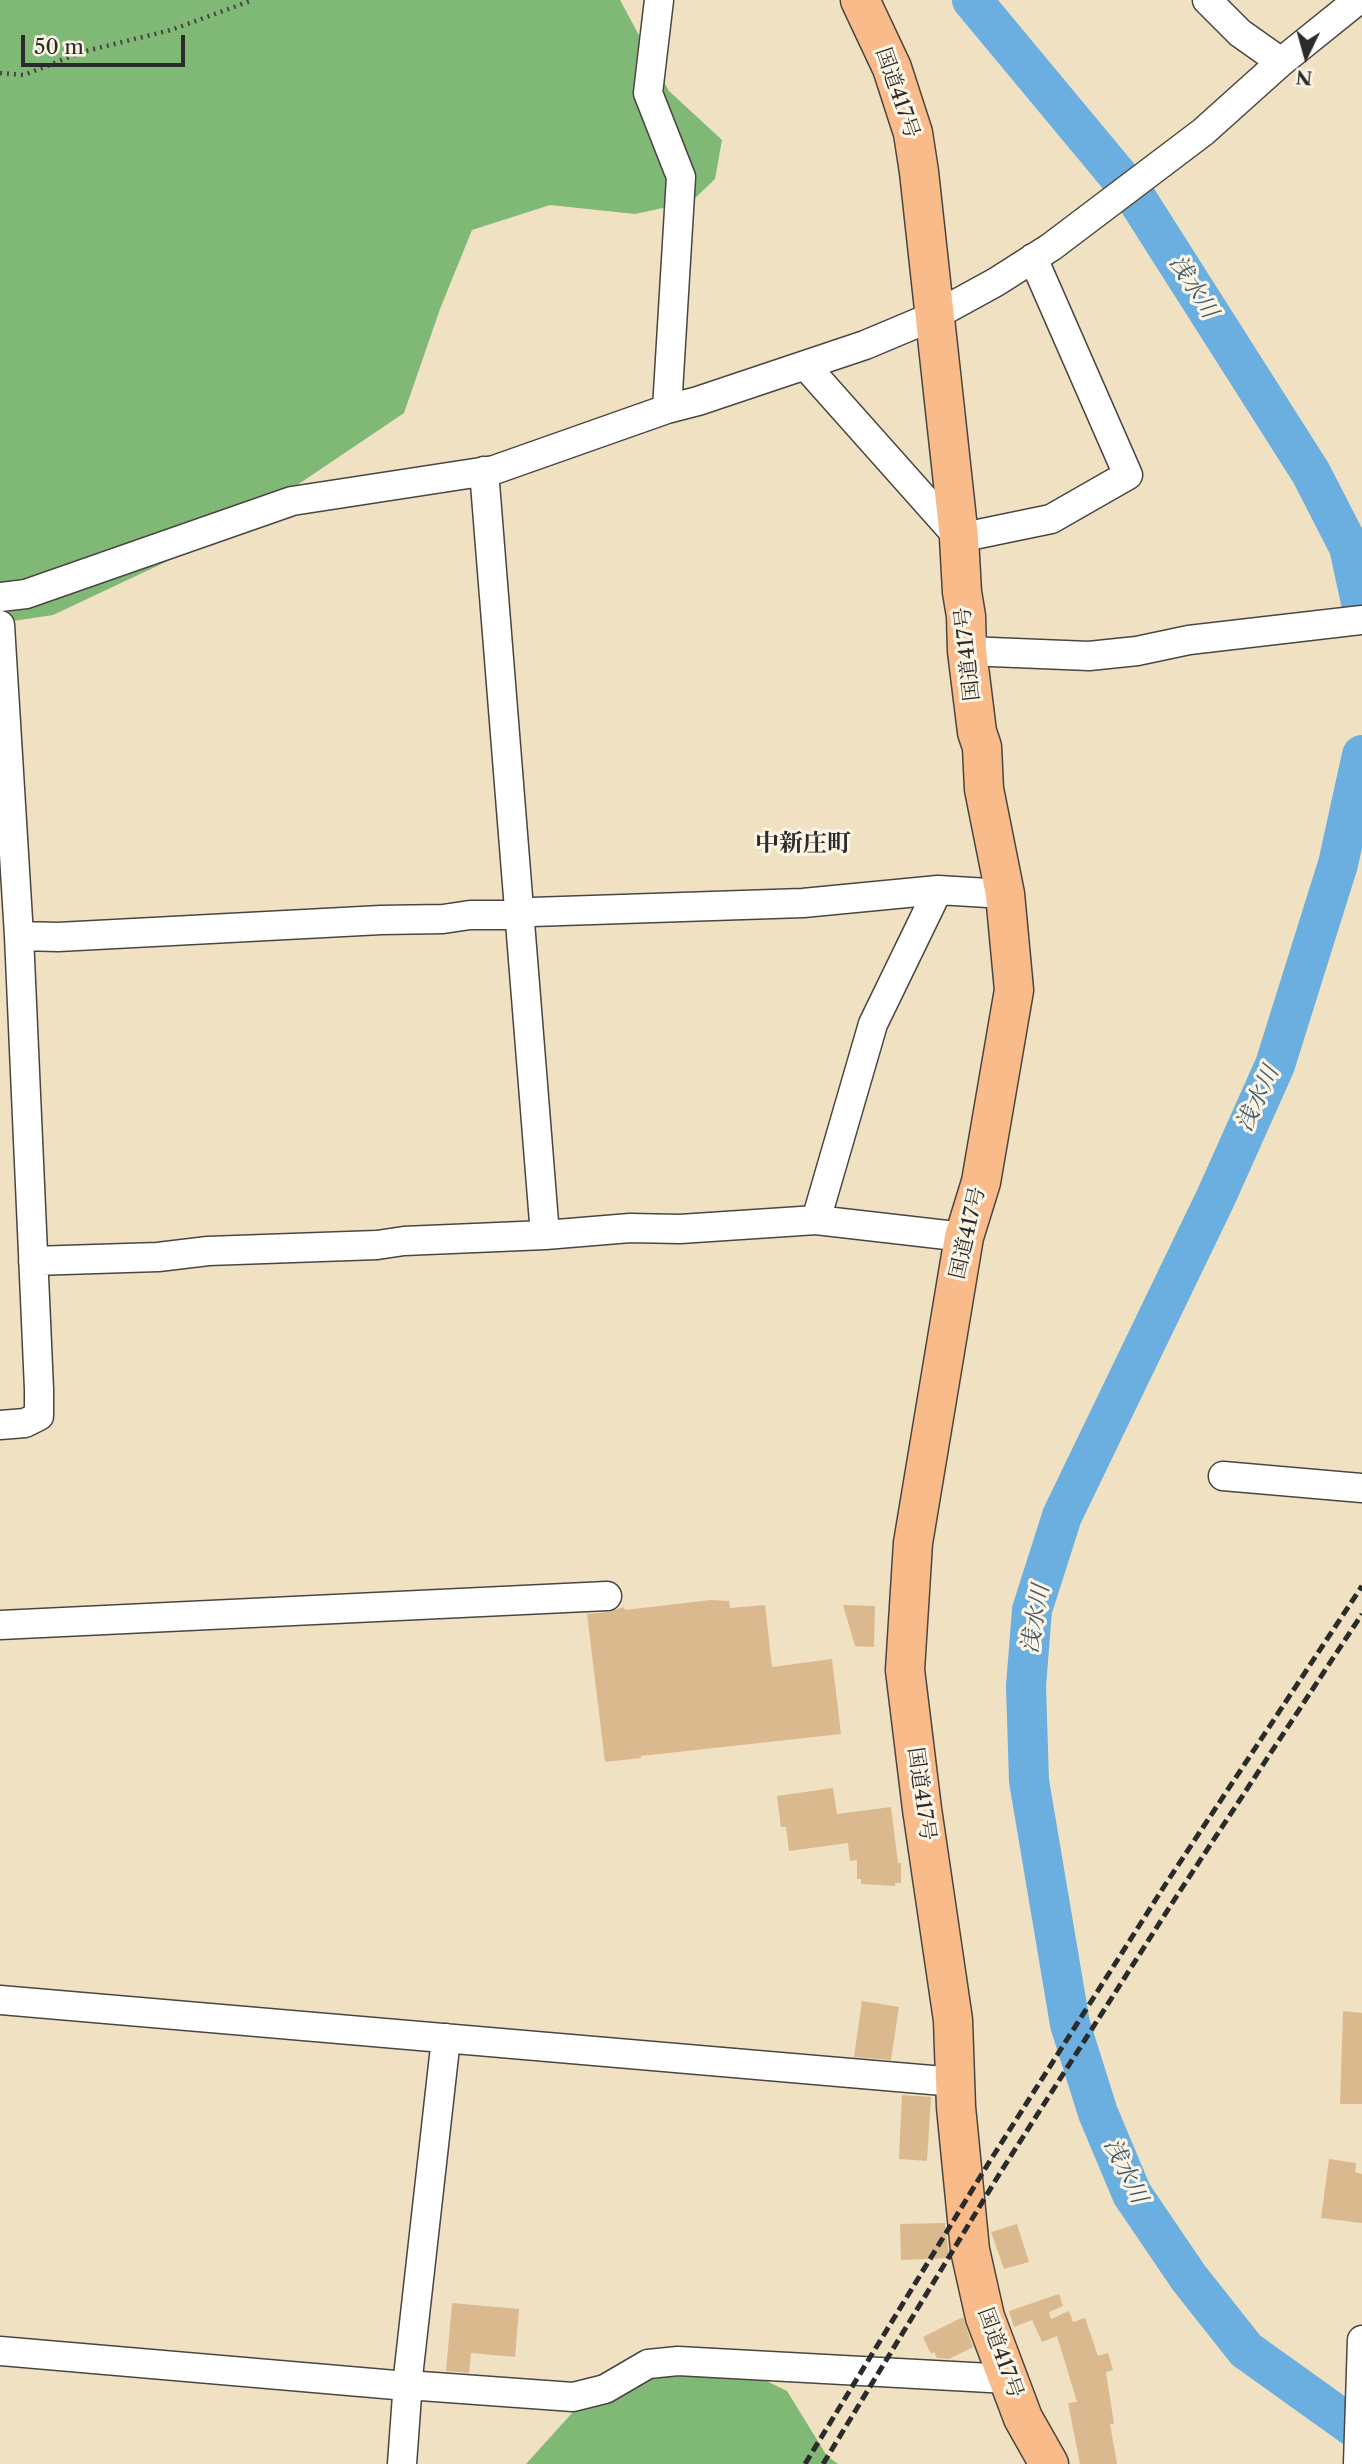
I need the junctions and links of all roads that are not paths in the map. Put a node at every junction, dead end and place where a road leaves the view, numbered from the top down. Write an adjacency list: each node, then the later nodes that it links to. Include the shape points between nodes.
1 (659, 0): 9 (street, via 648,93 681,177)
2 (860, 0): 7 (highway, 国道417号, via 892,68 913,133)
3 (1207, 0): 5 (street, via 1240,33)
4 (1358, 0): 5 (street)
5 (1281, 62): 6 (street, via 1203,132)
6 (1042, 253): 7 (street); 11 (street, via 1129,475 1051,519)
7 (934, 316): 8 (street); 11 (highway, 国道417号)
8 (804, 365): 9 (street); 11 (street)
9 (667, 409): 10 (street)
10 (484, 471): 12 (street, via 292,501 26,594); 18 (street)
11 (959, 538): 15 (highway, 国道417号)
12 (0, 597)
13 (1362, 620): 15 (street, via 1089,656)
14 (0, 625): 19 (street)
15 (967, 651): 17 (highway, 国道417号, via 984,789)
16 (938, 890): 17 (street); 18 (street, via 803,903); 20 (street, via 873,1024)
17 (1006, 894): 22 (highway, 国道417号, via 1014,990 981,1182)
18 (519, 915): 19 (street); 21 (street)
19 (19, 936): 23 (street)
20 (816, 1220): 21 (street); 22 (street)
21 (545, 1235): 23 (street)
22 (964, 1237): 31 (highway, 国道417号, via 913,1543 905,1670 953,2020)
23 (33, 1261): 24 (street, via 38,1416 25,1423)
24 (0, 1425)
25 (1223, 1476): 26 (street)
26 (1362, 1488)
27 (607, 1596): 28 (street)
28 (0, 1625)
29 (0, 2000): 30 (street)
30 (446, 2038): 31 (street); 35 (street)
31 (955, 2082): 34 (highway, 国道417号, via 970,2250 985,2317)
32 (1361, 2344): 38 (street)
33 (0, 2351): 35 (street)
34 (1008, 2379): 35 (street, via 678,2361 648,2364 605,2389 573,2397); 37 (highway, 国道417号)
35 (407, 2386): 36 (street)
36 (402, 2464)
37 (1049, 2464)
38 (1358, 2464)

